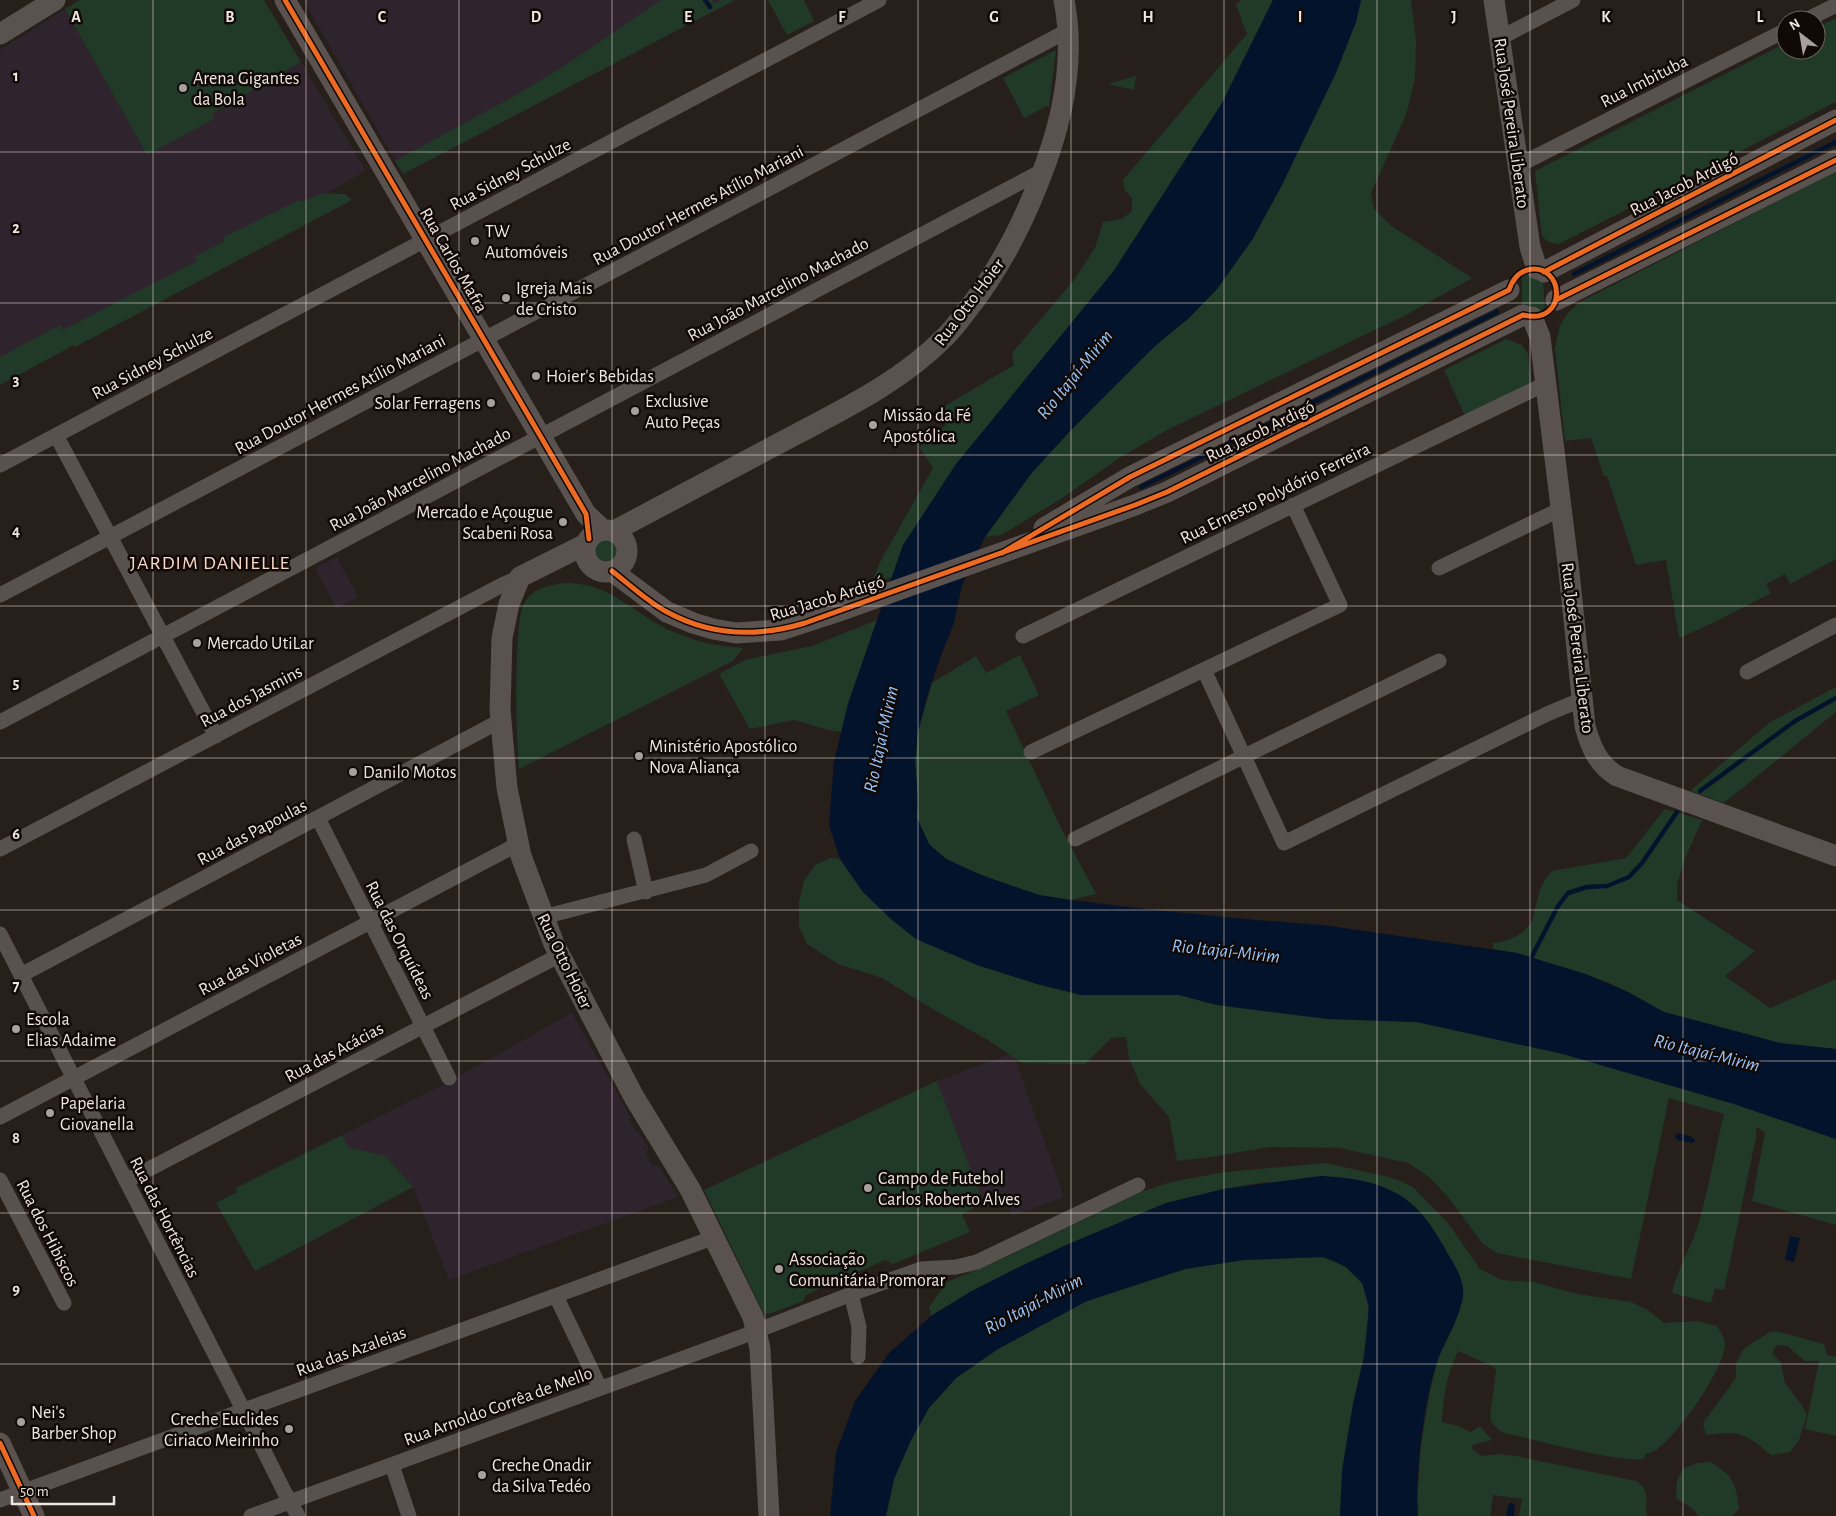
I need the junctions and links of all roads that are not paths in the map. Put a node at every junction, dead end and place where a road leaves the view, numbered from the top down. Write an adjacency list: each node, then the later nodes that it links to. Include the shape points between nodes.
1 (55, 0): 10 (main road)
2 (285, 0): 17 (main road, Rua Carlos Mafra)
3 (879, 0): 17 (street, Rua Sidney Schulze)
4 (1064, 0): 9 (main road, Rua Otto Hoier)
5 (1494, 0): 12 (main road, Rua José Pereira Liberato)
6 (1573, 0): 12 (street)
7 (1836, 4): 8 (street)
8 (1825, 10)
9 (1069, 30): 16 (main road, Rua Otto Hoier, via 1062,109); 21 (street, Rua Doutor Hermes Atílio Mariani)
10 (0, 34)
11 (1776, 35): 15 (street, Rua Imbituba)
12 (1500, 38): 15 (main road, Rua José Pereira Liberato)
13 (1836, 120): 18 (main road, Rua Jacob Ardigó)
14 (1836, 160): 20 (main road, Rua Jacob Ardigó)
15 (1519, 165): 18 (main road, Rua José Pereira Liberato)
16 (1044, 170): 24 (street, Rua João Marcelino Machado); 29 (main road, Rua Otto Hoier, via 1011,245 991,277 948,335 918,362 876,392 649,512)
17 (426, 240): 21 (main road, Rua Carlos Mafra); 23 (street, Rua Sidney Schulze)
18 (1534, 271): 19 (main road, via 1515,277); 20 (main road, via 1554,280 1557,294)
19 (1509, 290): 20 (main road, via 1514,308); 30 (main road, Rua Jacob Ardigó, via 1130,477)
20 (1540, 316): 22 (main road, Rua José Pereira Liberato); 30 (main road, Rua Jacob Ardigó, via 1136,506)
21 (484, 339): 24 (main road, Rua Carlos Mafra); 28 (street, Rua Doutor Hermes Atílio Mariani)
22 (1545, 384): 26 (street, Rua Ernesto Polydório Ferreira); 27 (main road, Rua José Pereira Liberato)
23 (56, 435): 25 (street, Rua Sidney Schulze); 28 (street)
24 (541, 436): 29 (main road, Rua Carlos Mafra); 35 (street, Rua João Marcelino Machado)
25 (0, 465)
26 (1293, 505): 36 (street, Rua Ernesto Polydório Ferreira); 38 (street, via 1340,605)
27 (1561, 509): 31 (street); 40 (main road, Rua José Pereira Liberato)
28 (110, 537): 33 (street, Rua Doutor Hermes Atílio Mariani); 35 (street)
29 (606, 548): 30 (main road, Rua Jacob Ardigó, via 650,600 667,612 713,630 736,633 781,630); 32 (main road, Rua Otto Hoier)
30 (994, 556)
31 (1439, 568)
32 (529, 573): 41 (main road, Rua Otto Hoier, via 509,604 502,638); 43 (street, Rua dos Jasmins)
33 (0, 595)
34 (1836, 625): 39 (street)
35 (163, 636): 42 (street, Rua João Marcelino Machado); 43 (street)
36 (1023, 636)
37 (1439, 661): 45 (street)
38 (1204, 670): 44 (street); 45 (street)
39 (1747, 672)
40 (1583, 698): 45 (street, via 1284,844); 52 (main road, Rua José Pereira Liberato, via 1588,739 1607,770)
41 (500, 721): 46 (street, Rua das Papoulas); 49 (main road, Rua Otto Hoier, via 506,788)
42 (0, 722)
43 (216, 736): 50 (street, Rua dos Jasmins)
44 (1031, 752)
45 (1244, 756): 47 (street)
46 (318, 818): 55 (street, Rua das Orquídeas); 58 (street, Rua das Papoulas)
47 (1075, 838)
48 (634, 839): 53 (street)
49 (518, 844): 54 (main road, Rua Otto Hoier); 55 (street, Rua das Violetas)
50 (0, 850)
51 (751, 851): 53 (street, via 706,875)
52 (1836, 856)
53 (646, 892): 54 (street)
54 (543, 918): 57 (main road, Rua Otto Hoier)
55 (370, 922): 59 (street, Rua das Orquídeas); 60 (street, Rua das Violetas)
56 (0, 934): 58 (street, Rua das Hortências)
57 (560, 955): 59 (street, Rua das Acácias); 66 (main road, Rua Otto Hoier, via 634,1097 678,1167)
58 (21, 975): 60 (street, Rua das Hortências)
59 (423, 1026): 61 (street, Rua das Orquídeas); 64 (street, Rua das Acácias)
60 (74, 1078): 62 (street, Rua das Violetas); 64 (street, Rua das Hortências)
61 (449, 1078)
62 (0, 1117)
63 (0, 1180): 69 (street, Rua dos Hibiscos)
64 (126, 1181): 73 (street, Rua das Hortências)
65 (1138, 1185): 67 (street, Rua Arnoldo Corrêa de Mello, via 977,1262 921,1269)
66 (716, 1238): 68 (street, Rua das Azaleias); 70 (main road, Rua Otto Hoier, via 754,1317)
67 (851, 1294): 70 (street, Rua Arnoldo Corrêa de Mello); 71 (street, via 859,1327)
68 (556, 1296): 72 (street); 73 (street, Rua das Azaleias)
69 (64, 1303)
70 (756, 1331): 72 (street, Rua Arnoldo Corrêa de Mello); 83 (main road, Rua Otto Hoier, via 761,1358)
71 (858, 1357)
72 (600, 1388): 75 (street, Rua Arnoldo Corrêa de Mello)
73 (244, 1410): 76 (street, Rua das Azaleias); 78 (street, Rua das Hortências)
74 (0, 1443): 76 (main road)
75 (392, 1464): 78 (street, Rua Arnoldo Corrêa de Mello); 82 (street)
76 (22, 1491): 77 (street, Rua das Azaleias); 79 (main road)
77 (0, 1500)
78 (290, 1502): 80 (street, Rua Arnoldo Corrêa de Mello); 81 (street, Rua das Hortências)
79 (34, 1516)
80 (251, 1516)
81 (298, 1516)
82 (409, 1516)
83 (769, 1516)

